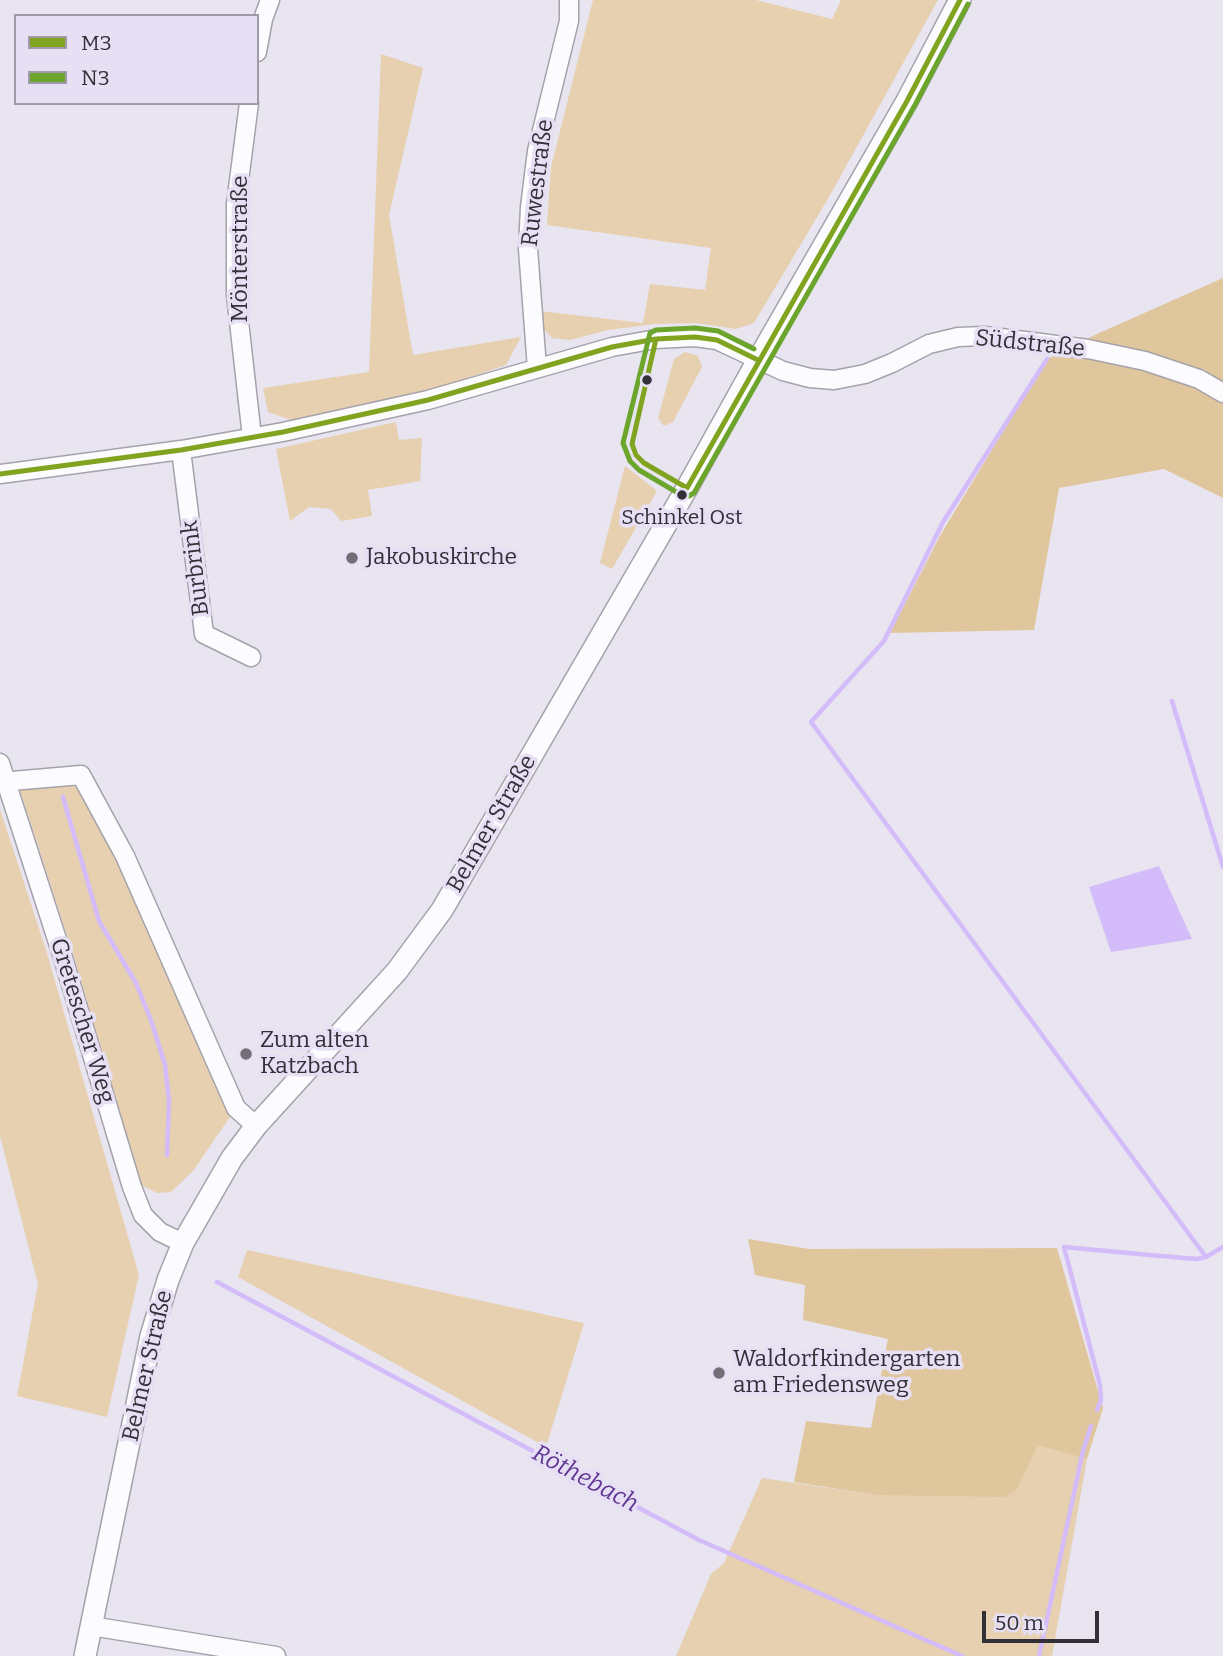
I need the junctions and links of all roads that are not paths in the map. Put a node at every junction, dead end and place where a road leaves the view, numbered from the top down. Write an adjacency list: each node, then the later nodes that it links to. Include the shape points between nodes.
1 (270, 0): 4 (street)
2 (569, 0): 7 (street, Ruwestraße, via 569,21 537,151 530,206 528,249)
3 (960, 0): 6 (street, Belmer Straße)
4 (259, 41)
5 (249, 105): 9 (street, Mönterstraße, via 236,204 236,295)
6 (758, 360): 7 (street, Südstraße, via 717,340 695,337 612,347); 8 (street, Südstraße, via 783,372 834,380 865,374 929,344 985,337 1145,361 1199,379); 14 (street, Belmer Straße, via 442,910 397,971)
7 (537, 368): 9 (street, Südstraße, via 428,400)
8 (1223, 393)
9 (252, 437): 10 (street, Südstraße)
10 (181, 450): 11 (street, Südstraße); 12 (street, Burbrink, via 204,634)
11 (0, 474)
12 (251, 657)
13 (1, 775): 14 (street, Gretescher Weg, via 81,775 125,856 236,1108); 15 (street, Gretescher Weg, via 63,958 132,1187 143,1215 160,1232)
14 (256, 1126): 15 (street, Belmer Straße)
15 (183, 1243): 16 (street, Belmer Straße, via 151,1336)
16 (91, 1626): 17 (street, Belmer Straße); 18 (street)
17 (85, 1656)
18 (276, 1656)

